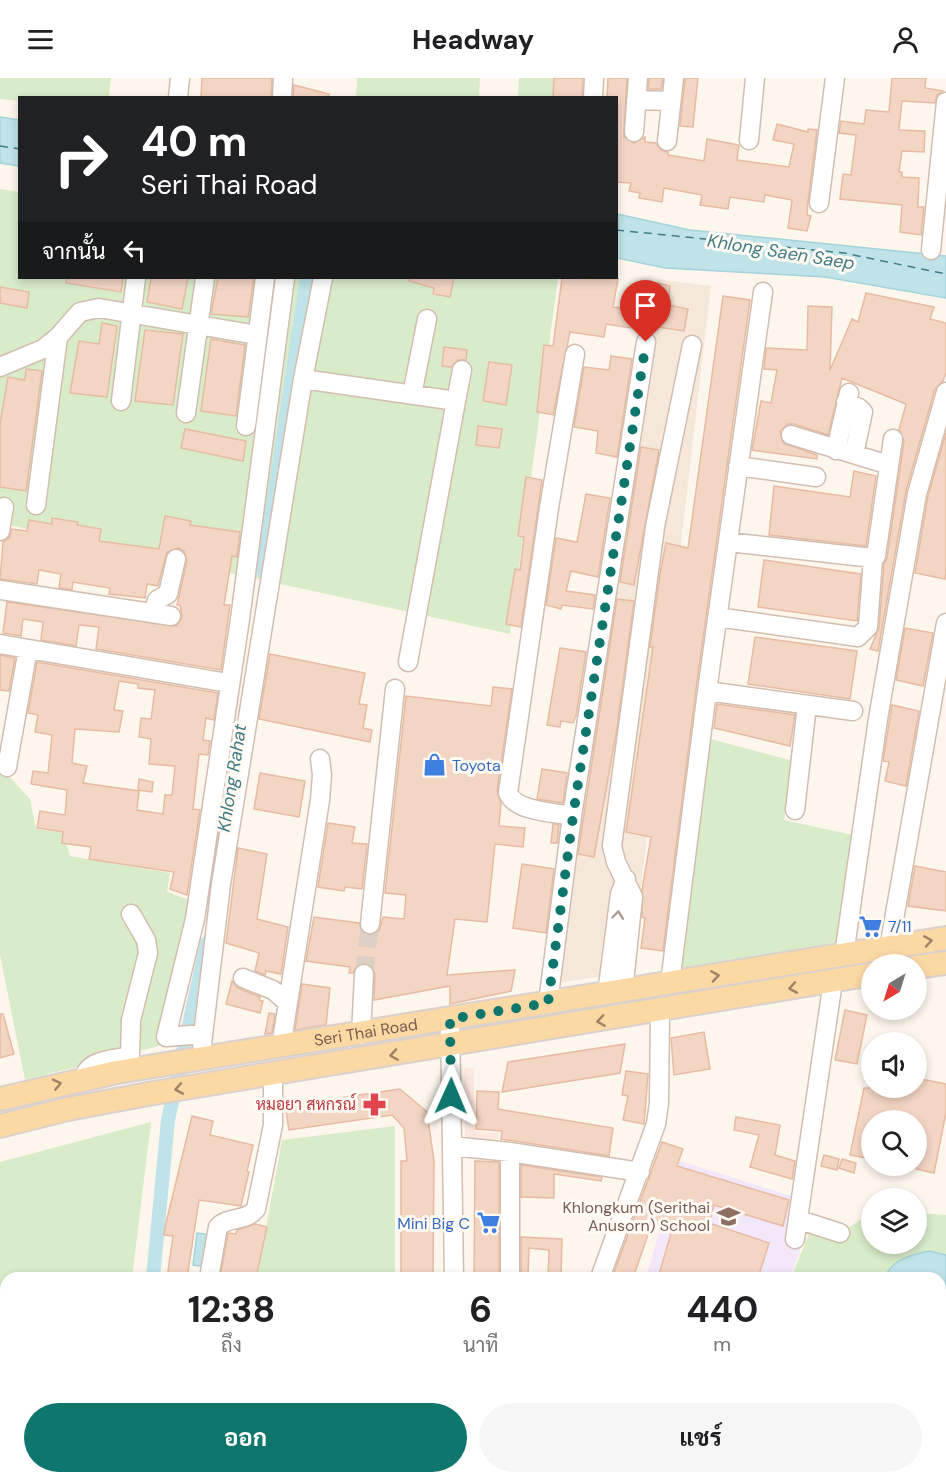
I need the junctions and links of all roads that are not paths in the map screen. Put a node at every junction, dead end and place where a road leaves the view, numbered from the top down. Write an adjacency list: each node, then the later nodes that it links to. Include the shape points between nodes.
1 (180, 78): 8 (street)
2 (283, 78): 9 (street)
3 (594, 78): 10 (street)
4 (638, 78): 11 (street)
5 (674, 78): 12 (street)
6 (755, 78): 15 (street)
7 (835, 78): 17 (street)
8 (178, 96)
9 (282, 96)
10 (592, 96)
11 (636, 100): 12 (street); 14 (street)
12 (671, 101): 16 (street)
13 (946, 102): 18 (street)
14 (634, 132)
15 (749, 140)
16 (667, 141)
17 (819, 203)
18 (931, 250)
19 (136, 279): 25 (street)
20 (205, 279): 27 (street)
21 (266, 279): 28 (street)
22 (285, 279): 57 (street)
23 (323, 279): 35 (street)
24 (764, 292): 47 (street)
25 (132, 313): 27 (street); 29 (street, via 99,308 80,312); 38 (street)
26 (427, 319): 37 (street)
27 (199, 326): 28 (street); 40 (street)
28 (256, 335): 41 (street)
29 (58, 337): 33 (street, via 43,349); 49 (street)
30 (646, 342): 70 (street)
31 (692, 345): 83 (street, via 655,527 612,846 615,862 633,897)
32 (575, 354): 70 (street, via 508,793 511,800 521,805)
33 (0, 367)
34 (462, 370): 39 (street)
35 (303, 379): 37 (street); 57 (street)
36 (946, 392): 75 (street, via 916,494)
37 (412, 395): 39 (street)
38 (121, 401)
39 (456, 401): 61 (street)
40 (186, 413)
41 (246, 426)
42 (791, 435): 44 (street)
43 (893, 439): 46 (street)
44 (836, 450): 45 (street); 45 (street, via 848,397 863,412)
45 (854, 454): 46 (street)
46 (889, 465): 53 (street)
47 (738, 466): 48 (street); 52 (street)
48 (816, 477)
49 (36, 505)
50 (4, 507): 51 (street)
51 (0, 531)
52 (729, 542): 53 (street); 56 (street)
53 (873, 558): 56 (street, via 868,627 858,637)
54 (176, 559): 55 (street, via 168,594 157,600 162,614)
55 (0, 590)
56 (717, 617): 64 (street)
57 (253, 620): 62 (street); 89 (street)
58 (946, 623): 74 (street)
59 (0, 644): 60 (street)
60 (28, 649): 62 (street); 68 (street)
61 (408, 662)
62 (228, 683): 89 (street, via 195,919 166,1037)
63 (395, 689): 72 (street)
64 (707, 691): 65 (street); 82 (street)
65 (807, 705): 66 (street); 69 (street)
66 (853, 711)
67 (320, 759): 84 (street, via 320,800)
68 (7, 766)
69 (795, 810)
70 (573, 816): 85 (street)
71 (131, 914): 93 (street, via 146,940 148,953 131,1020 130,1056 91,1065)
72 (370, 924)
73 (946, 938): 74 (main road, Seri Thai Road, one-way to 73)
74 (890, 948): 75 (main road, Seri Thai Road)
75 (844, 955): 82 (main road, Seri Thai Road, one-way to 75)
76 (946, 963): 77 (main road)
77 (927, 966)
78 (364, 974): 88 (street)
79 (861, 976): 81 (main road, Seri Thai Road)
80 (243, 978): 84 (street, via 273,990)
81 (833, 981): 86 (main road, Seri Thai Road, one-way to 86); 99 (street)
82 (670, 983): 83 (main road, Seri Thai Road)
83 (615, 992): 85 (main road, Seri Thai Road)
84 (287, 1002): 91 (street)
85 (548, 1003): 87 (main road, Seri Thai Road)
86 (660, 1011): 90 (main road, Seri Thai Road, one-way to 90); 98 (street, via 659,1103)
87 (450, 1019): 88 (main road, Seri Thai Road); 90 (street)
88 (361, 1035): 91 (main road, Seri Thai Road)
89 (204, 1042): 91 (main road, Seri Thai Road); 93 (main road, Seri Thai Road, via 151,1066)
90 (452, 1046): 92 (main road, Seri Thai Road, one-way to 92); 96 (street)
91 (280, 1047)
92 (273, 1074): 95 (main road, Seri Thai Road, one-way to 95, via 68,1109); 102 (street, via 272,1132 256,1209 247,1217 218,1227)
93 (84, 1078): 94 (main road, Seri Thai Road, one-way to 93)
94 (0, 1099)
95 (0, 1126)
96 (453, 1146): 97 (street); 103 (street)
97 (510, 1152): 98 (street); 104 (street)
98 (640, 1172): 105 (street)
99 (800, 1220): 100 (street); 101 (street)
100 (840, 1233)
101 (795, 1239)
102 (210, 1272)
103 (454, 1272)
104 (510, 1272)
105 (602, 1272)

